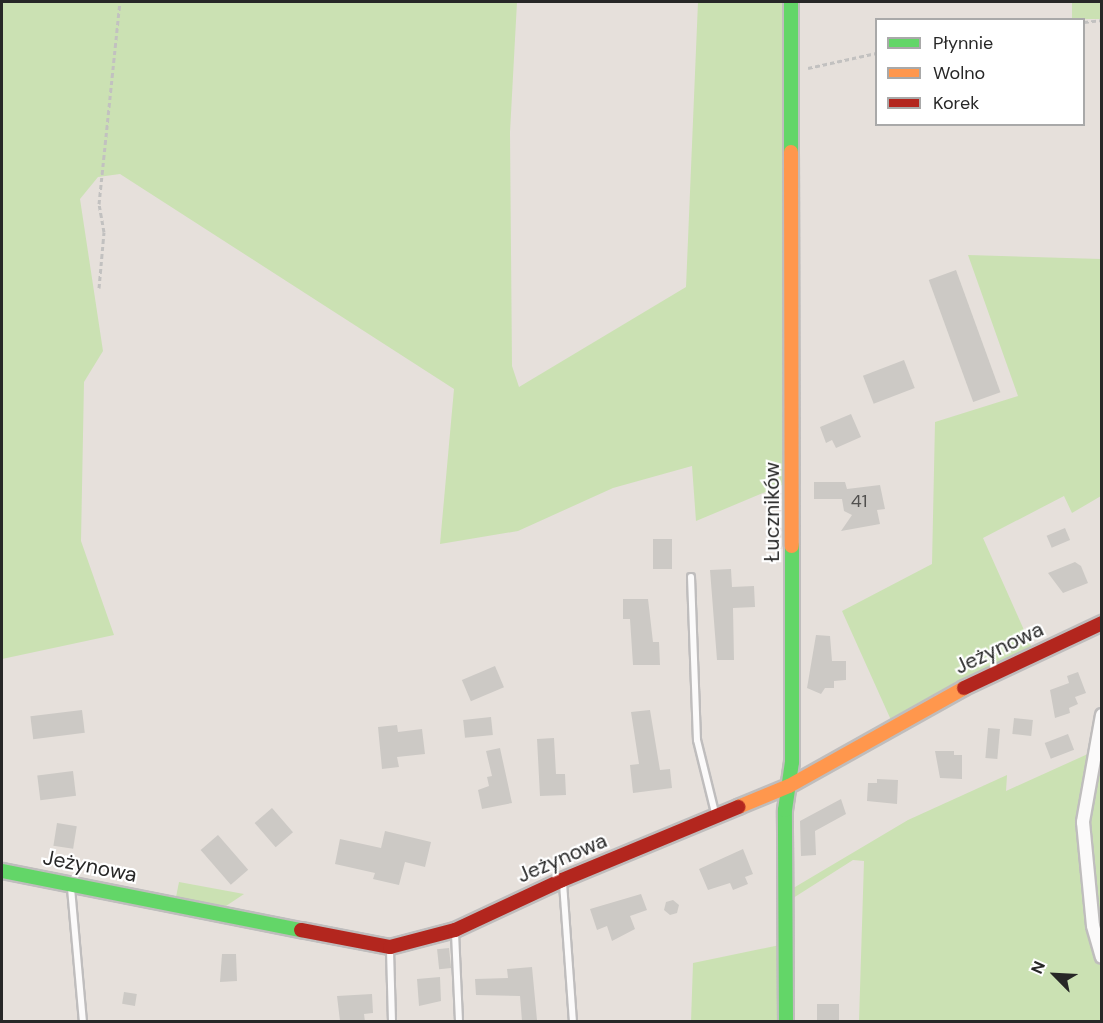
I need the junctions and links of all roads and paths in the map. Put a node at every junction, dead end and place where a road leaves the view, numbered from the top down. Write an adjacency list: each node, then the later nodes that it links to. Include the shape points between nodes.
1 (120, 2): 7 (path, via 99,204 104,232)
2 (791, 2): 6 (street, Łuczników)
3 (1101, 20): 4 (path)
4 (1085, 22)
5 (875, 53): 6 (path)
6 (792, 73): 11 (street, Łuczników)
7 (99, 288)
8 (692, 577): 12 (lane, via 697,740)
9 (1101, 623): 11 (street, Jeżynowa, via 941,699)
10 (1101, 715): 18 (street, via 1083,822 1093,926)
11 (789, 786): 12 (street, Jeżynowa); 23 (street, Łuczników, via 785,810)
12 (716, 817): 14 (street, Jeżynowa)
13 (2, 871): 15 (street, Jeżynowa)
14 (562, 880): 16 (street, Jeżynowa); 22 (lane)
15 (71, 883): 17 (street, Jeżynowa); 19 (lane)
16 (455, 930): 17 (street, Jeżynowa); 21 (lane)
17 (390, 947): 20 (lane)
18 (1101, 957)
19 (83, 1022)
20 (392, 1022)
21 (459, 1022)
22 (573, 1022)
23 (786, 1022)

